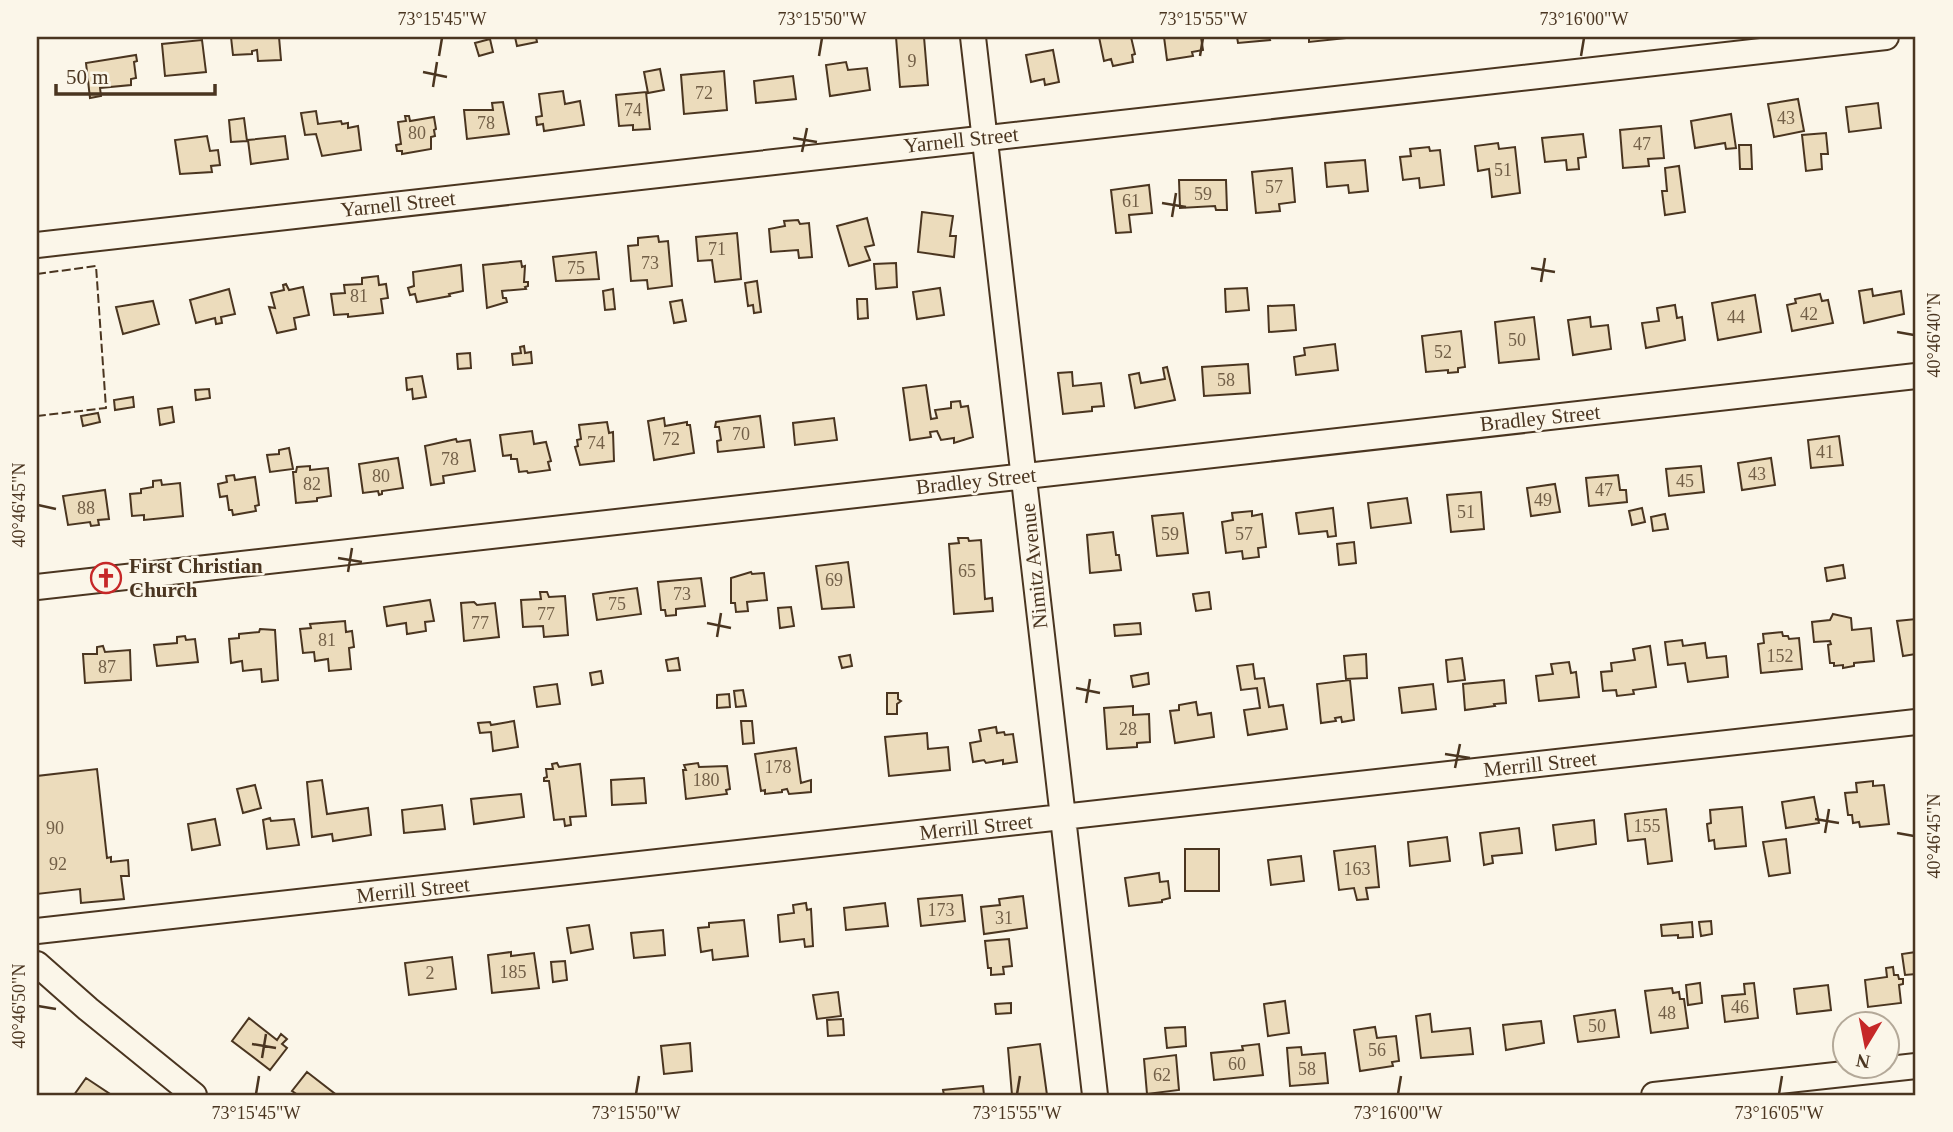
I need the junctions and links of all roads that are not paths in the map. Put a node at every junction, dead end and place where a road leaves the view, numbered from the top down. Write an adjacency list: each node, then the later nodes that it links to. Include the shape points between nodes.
1 (973, 37): 3 (street, Nimitz Avenue)
2 (1886, 37): 3 (street, Yarnell Street)
3 (985, 138): 4 (street, Yarnell Street); 6 (street, Nimitz Avenue)
4 (37, 245)
5 (1916, 376): 6 (street, Bradley Street)
6 (1024, 476): 7 (street, Bradley Street); 9 (street, Nimitz Avenue)
7 (37, 587)
8 (1916, 722): 9 (street, Merrill Street)
9 (1063, 817): 10 (street, Merrill Street); 14 (street, Nimitz Avenue)
10 (37, 931)
11 (37, 964): 13 (street)
12 (1916, 1066): 15 (street)
13 (194, 1095)
14 (1096, 1095)
15 (1654, 1095)

